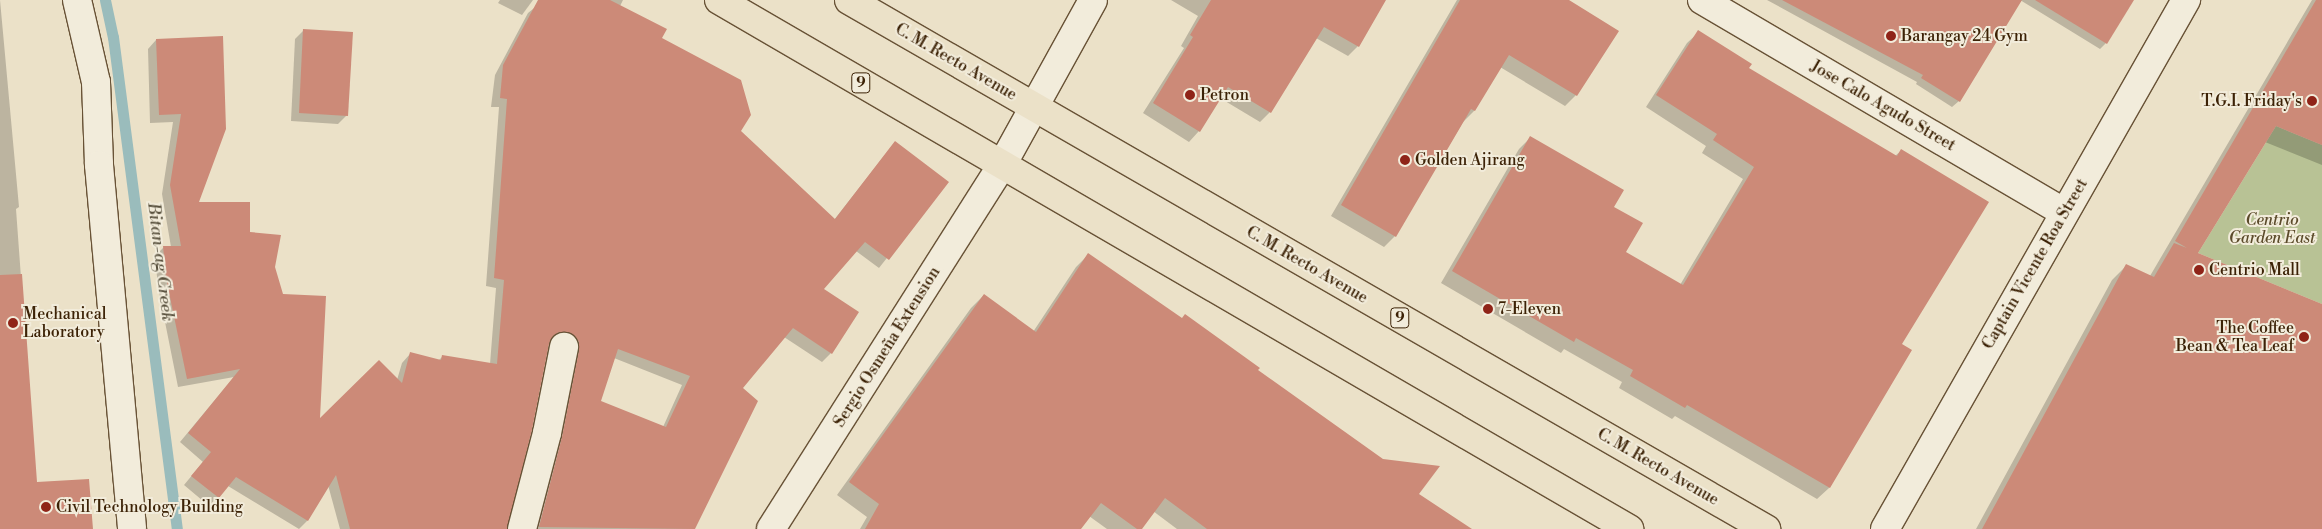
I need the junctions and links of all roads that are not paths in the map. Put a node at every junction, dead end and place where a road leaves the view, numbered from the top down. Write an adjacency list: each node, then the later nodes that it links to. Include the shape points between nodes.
1 (77, 0): 11 (street, via 96,82 99,165)
2 (719, 0): 8 (highway, 9)
3 (849, 0): 7 (highway, C. M. Recto Avenue / 9)
4 (1093, 0): 7 (street, Sergio Osmeña Extension)
5 (1702, 0): 9 (street, Jose Calo Agudo Street)
6 (2186, 0): 9 (street, Captain Vicente Roa Street)
7 (1034, 108): 8 (street, Sergio Osmeña Extension); 15 (highway, C. M. Recto Avenue / 9)
8 (1002, 166): 13 (street, Sergio Osmeña Extension); 14 (highway, 9)
9 (2064, 212): 16 (street, Captain Vicente Roa Street)
10 (564, 347): 12 (street, via 547,433)
11 (132, 529)
12 (522, 529)
13 (771, 529)
14 (1629, 529)
15 (1766, 529)
16 (1885, 529)

